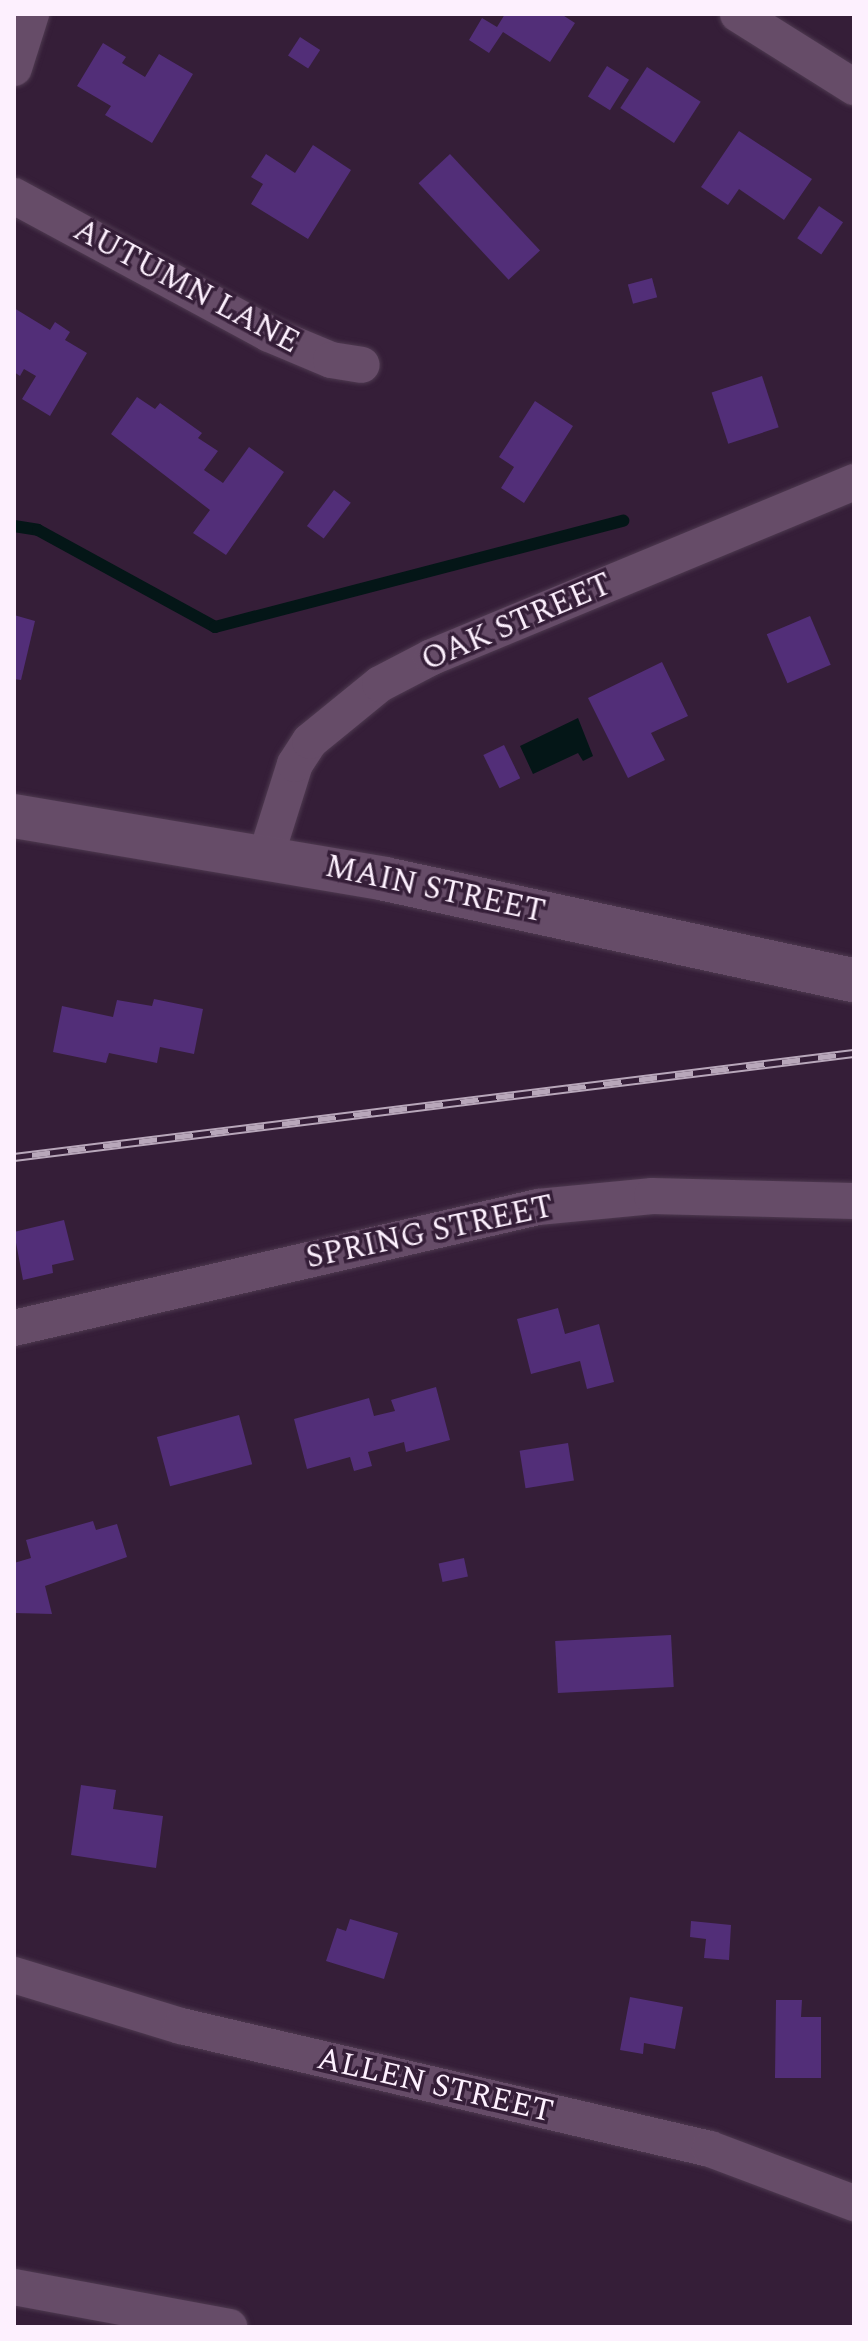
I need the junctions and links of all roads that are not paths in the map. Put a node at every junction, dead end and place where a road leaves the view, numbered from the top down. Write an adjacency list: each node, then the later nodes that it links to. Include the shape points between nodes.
1 (31, 14): 3 (street)
2 (738, 14): 4 (street)
3 (14, 68)
4 (854, 87)
5 (14, 196): 6 (street, AUTUMN LANE, via 269,334 331,360)
6 (362, 365)
7 (854, 482): 9 (street, OAK STREET, via 444,651 380,684 310,741 295,764)
8 (14, 816): 9 (main road, MAIN STREET)
9 (266, 856): 10 (main road, MAIN STREET)
10 (854, 980)
11 (854, 1201): 12 (street, SPRING STREET, via 652,1196 538,1207)
12 (14, 1328)
13 (14, 1975): 14 (street, ALLEN STREET, via 181,2026 710,2149)
14 (854, 2203)
15 (14, 2287): 16 (street)
16 (229, 2327)

